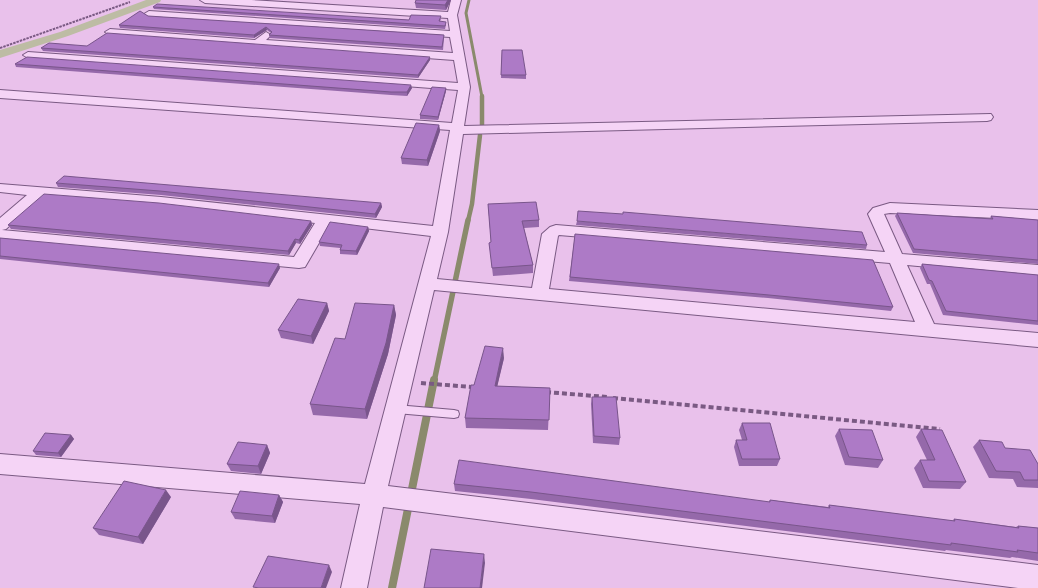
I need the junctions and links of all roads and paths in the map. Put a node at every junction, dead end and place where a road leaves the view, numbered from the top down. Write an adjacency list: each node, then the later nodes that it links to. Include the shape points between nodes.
1 (205, 0): 3 (street)
2 (130, 2): 9 (path)
3 (454, 8): 7 (street)
4 (149, 14): 5 (street)
5 (279, 23): 7 (street); 8 (street)
6 (110, 32): 8 (street)
7 (456, 34): 11 (street)
8 (257, 43): 11 (street)
9 (0, 48)
10 (28, 55): 12 (street)
11 (460, 57): 12 (street)
12 (464, 87): 15 (street)
13 (0, 94): 15 (street)
14 (987, 118): 15 (street)
15 (458, 128): 21 (street)
16 (0, 188): 17 (street)
17 (40, 192): 19 (street); 20 (street)
18 (1038, 215): 23 (street, via 890,208 878,211 876,214)
19 (326, 218): 21 (street); 22 (street, via 299,262)
20 (0, 226)
21 (440, 232): 25 (street)
22 (0, 235)
23 (896, 260): 24 (street); 26 (street, via 556,230 550,234); 27 (street)
24 (1038, 271)
25 (434, 284): 26 (street); 32 (street)
26 (540, 294): 27 (street)
27 (927, 329): 28 (street)
28 (1038, 340)
29 (418, 383): 30 (path)
30 (474, 387)
31 (538, 392): 35 (path)
32 (404, 410): 33 (lane); 37 (street)
33 (442, 413): 34 (lane)
34 (454, 414)
35 (940, 430)
36 (0, 464): 37 (street)
37 (382, 496): 38 (street); 39 (street)
38 (1038, 578)
39 (354, 588)

